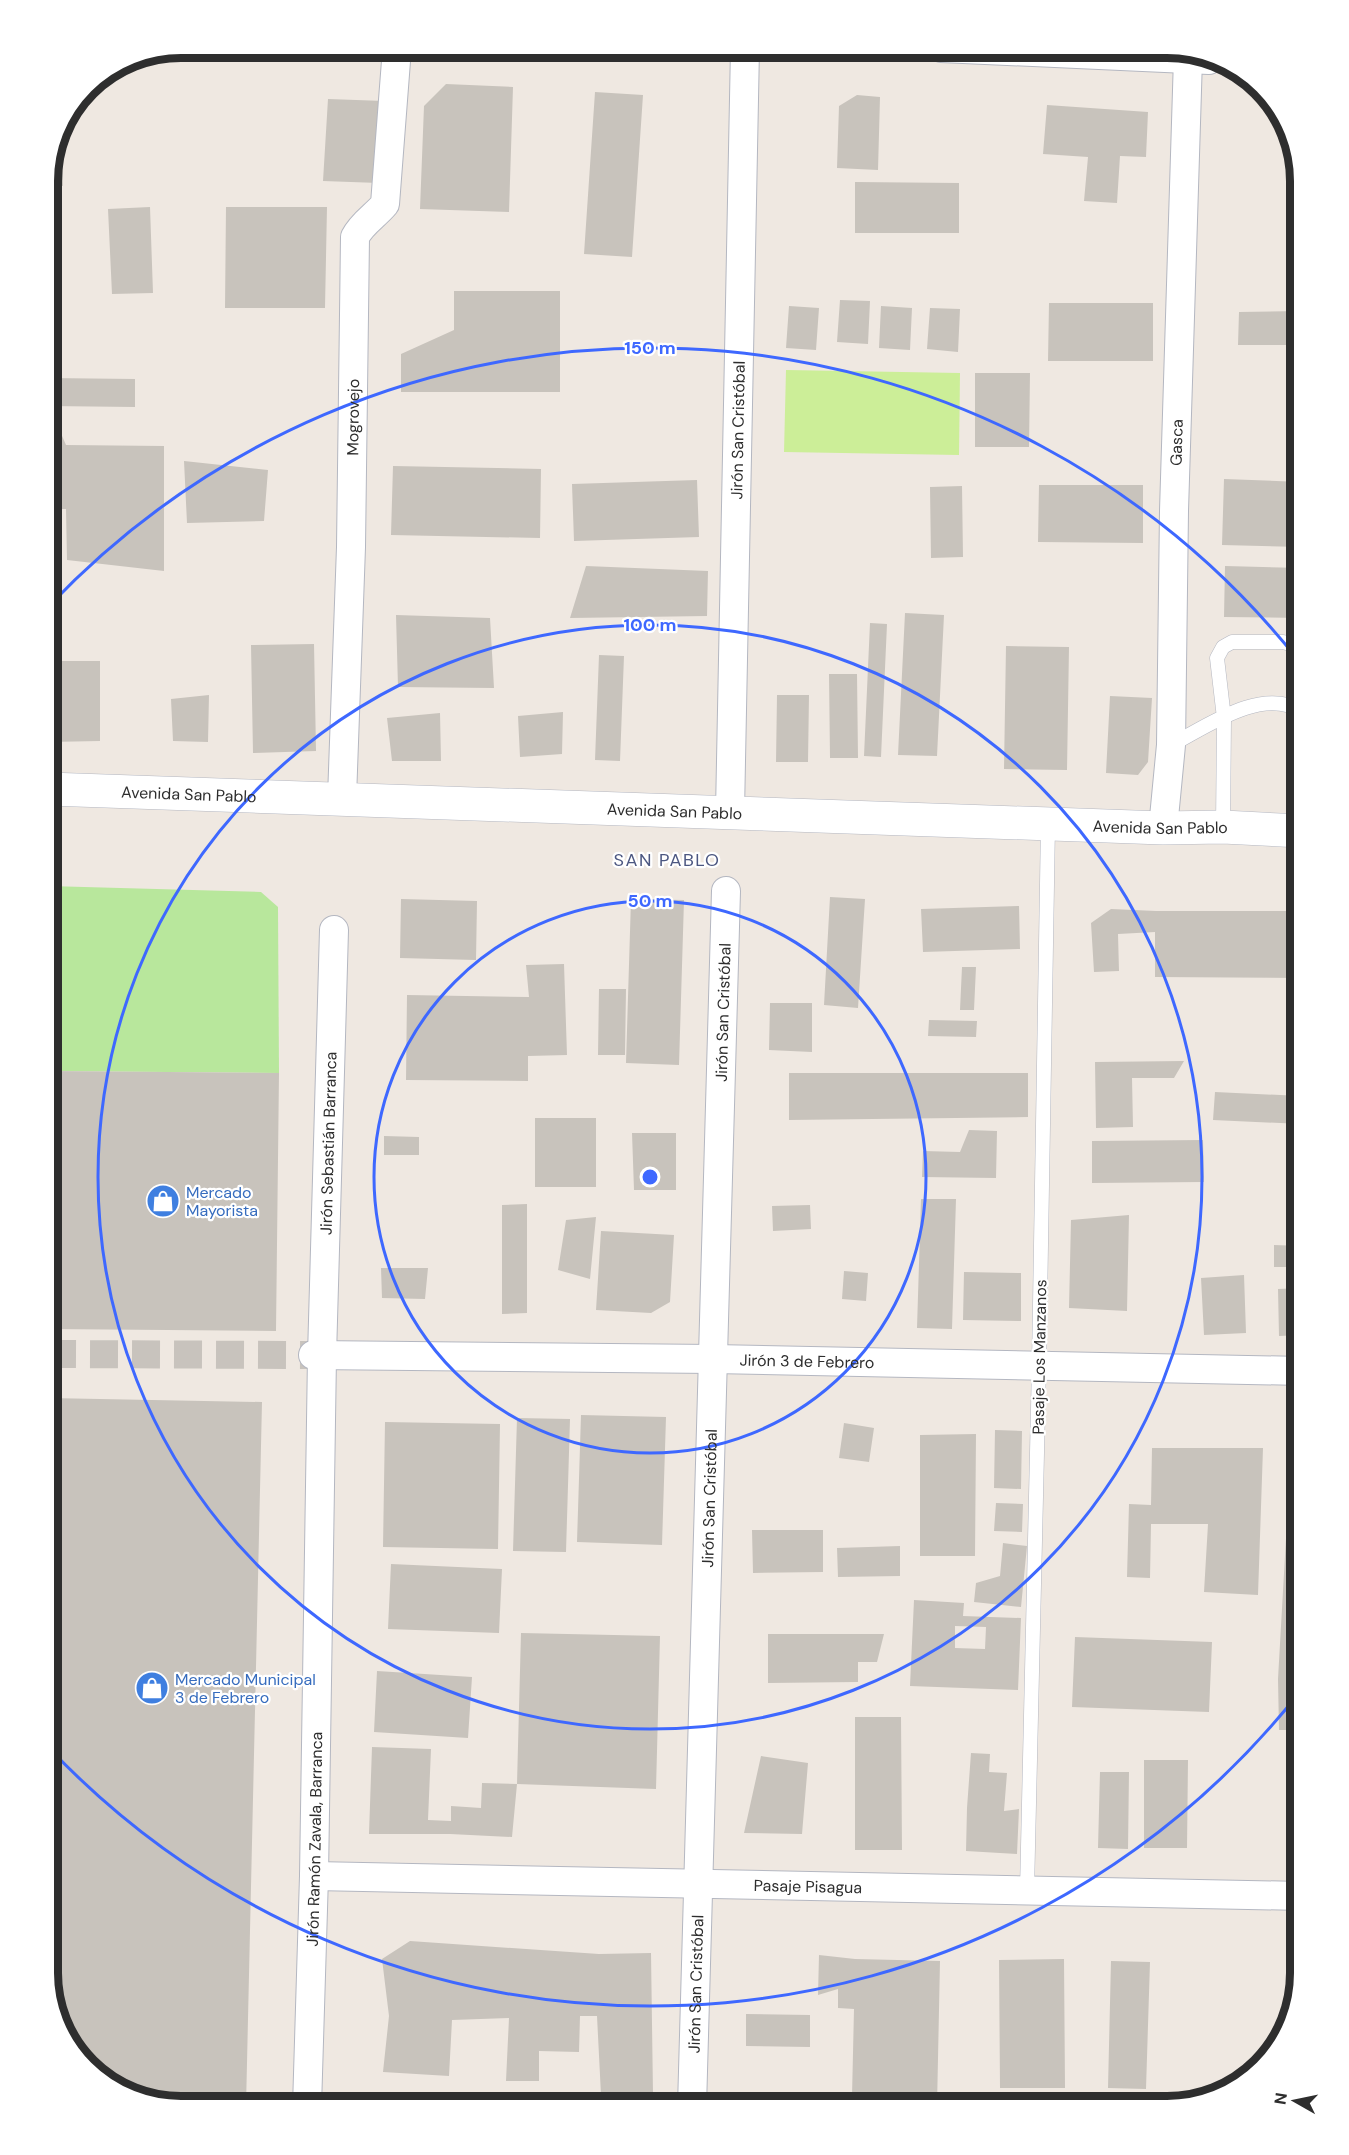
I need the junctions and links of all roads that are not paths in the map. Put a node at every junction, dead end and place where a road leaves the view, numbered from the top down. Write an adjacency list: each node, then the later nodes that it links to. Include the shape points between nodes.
1 (396, 58): 9 (street, Mogrovejo, via 385,204 360,226 355,237 351,547)
2 (745, 59): 10 (street, Jirón San Cristóbal)
3 (1199, 63): 7 (street, Gasca, via 1174,511)
4 (1290, 644): 6 (lane, via 1232,642 1223,647 1217,658)
5 (1290, 706): 6 (lane, via 1279,702 1249,706)
6 (1224, 718): 7 (lane); 12 (lane)
7 (1171, 746): 13 (street, Gasca)
8 (59, 789): 9 (street, Avenida San Pablo)
9 (342, 798): 10 (street, Avenida San Pablo)
10 (730, 812): 11 (street, Avenida San Pablo)
11 (1048, 824): 13 (street, Avenida San Pablo); 19 (lane, Pasaje Los Manzanos)
12 (1223, 827): 13 (street, Avenida San Pablo); 14 (street, Avenida San Pablo)
13 (1163, 828)
14 (1290, 830)
15 (726, 891): 18 (street, Jirón San Cristóbal)
16 (334, 930): 17 (street, Jirón Sebastián Barranca)
17 (318, 1356): 18 (street, Jirón 3 de Febrero); 21 (street, Jirón Ramón Zavala, Barranca)
18 (713, 1359): 19 (street, Jirón 3 de Febrero); 22 (street, Jirón San Cristóbal)
19 (1039, 1365): 20 (street, Jirón 3 de Febrero); 23 (lane, Pasaje Los Manzanos)
20 (1290, 1371)
21 (314, 1876): 22 (street, Pasaje Pisagua); 25 (street, Jirón Ramón Zavala, Barranca)
22 (698, 1884): 23 (street, Pasaje Pisagua); 26 (street, Jirón San Cristóbal)
23 (1027, 1891): 24 (street, Pasaje Pisagua)
24 (1290, 1896)
25 (307, 2096)
26 (692, 2096)

